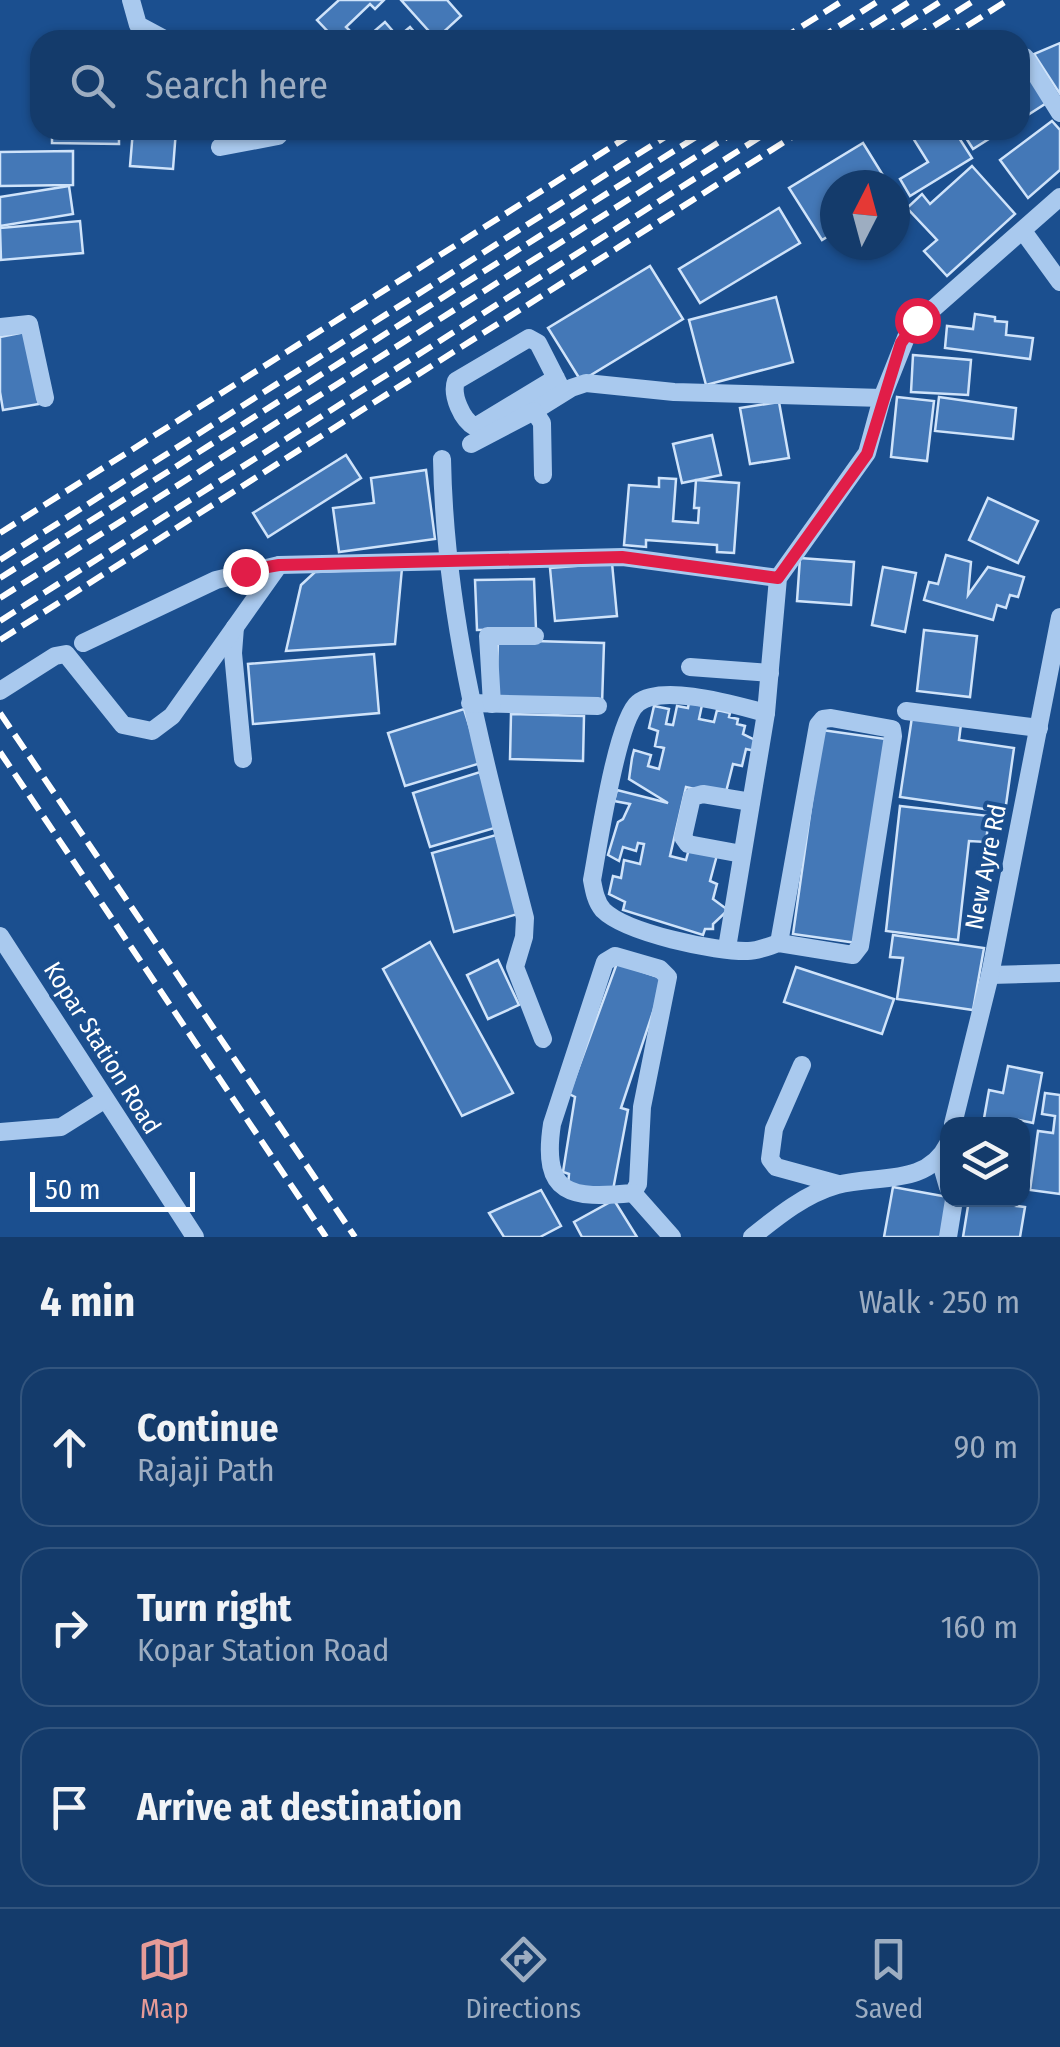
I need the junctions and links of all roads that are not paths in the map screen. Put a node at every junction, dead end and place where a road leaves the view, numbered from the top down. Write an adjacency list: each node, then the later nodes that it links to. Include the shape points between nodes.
1 (130, 0): 2 (street, via 138,24)
2 (148, 30)
3 (1030, 66): 4 (street)
4 (1060, 112)
5 (257, 140): 6 (street)
6 (220, 147)
7 (1060, 197): 8 (street)
8 (1024, 231): 9 (street); 13 (street, via 909,330)
9 (1060, 282)
10 (0, 327): 12 (street, via 29,324)
11 (559, 385): 11 (street, via 538,343 528,338 456,381 454,394 475,427); 13 (street); 14 (street)
12 (45, 398)
13 (882, 398): 20 (street, via 867,454)
14 (534, 411): 15 (street); 17 (street, via 542,423)
15 (471, 444)
16 (442, 460): 18 (street)
17 (543, 475)
18 (447, 563): 19 (street); 20 (street, via 622,557); 29 (street)
19 (279, 565): 22 (street); 24 (street, via 216,580)
20 (778, 578): 27 (street)
21 (1060, 617): 25 (street, New Ayre Rd)
22 (234, 627): 28 (street, via 172,716 152,730 123,724 61,653); 35 (street)
23 (535, 636): 30 (street, via 488,636)
24 (83, 643)
25 (1057, 643): 34 (street, New Ayre Rd)
26 (690, 667): 27 (street)
27 (770, 673): 33 (street)
28 (0, 691)
29 (470, 703): 30 (street); 43 (street, via 525,918 516,968)
30 (492, 704): 31 (street)
31 (598, 706)
32 (906, 711): 34 (street)
33 (766, 712): 36 (street); 40 (street, via 686,694 638,703 620,742 592,880 604,910 642,931)
34 (1039, 728): 42 (street, New Ayre Rd)
35 (244, 760)
36 (751, 802): 37 (street); 37 (street, via 692,796 683,838)
37 (742, 854): 40 (street)
38 (0, 936): 45 (street, Kopar Station Road)
39 (779, 943): 39 (street, via 818,725 831,718 892,729 860,946 853,954); 40 (street, via 744,952)
40 (727, 948)
41 (1060, 973): 42 (street)
42 (990, 975): 46 (street, New Ayre Rd)
43 (544, 1039)
44 (802, 1064): 49 (street, via 774,1130 770,1158 776,1167)
45 (104, 1100): 47 (street, via 61,1127); 53 (street, Kopar Station Road)
46 (955, 1117)
47 (0, 1132)
48 (940, 1155): 49 (street, via 908,1175)
49 (839, 1184): 52 (street, via 788,1209)
50 (634, 1193): 50 (street, via 566,1192 548,1152 605,962 615,956 668,977 642,1107); 54 (street)
51 (953, 1207): 55 (street)
52 (763, 1234)
53 (195, 1237)
54 (672, 1237)
55 (948, 1237)

